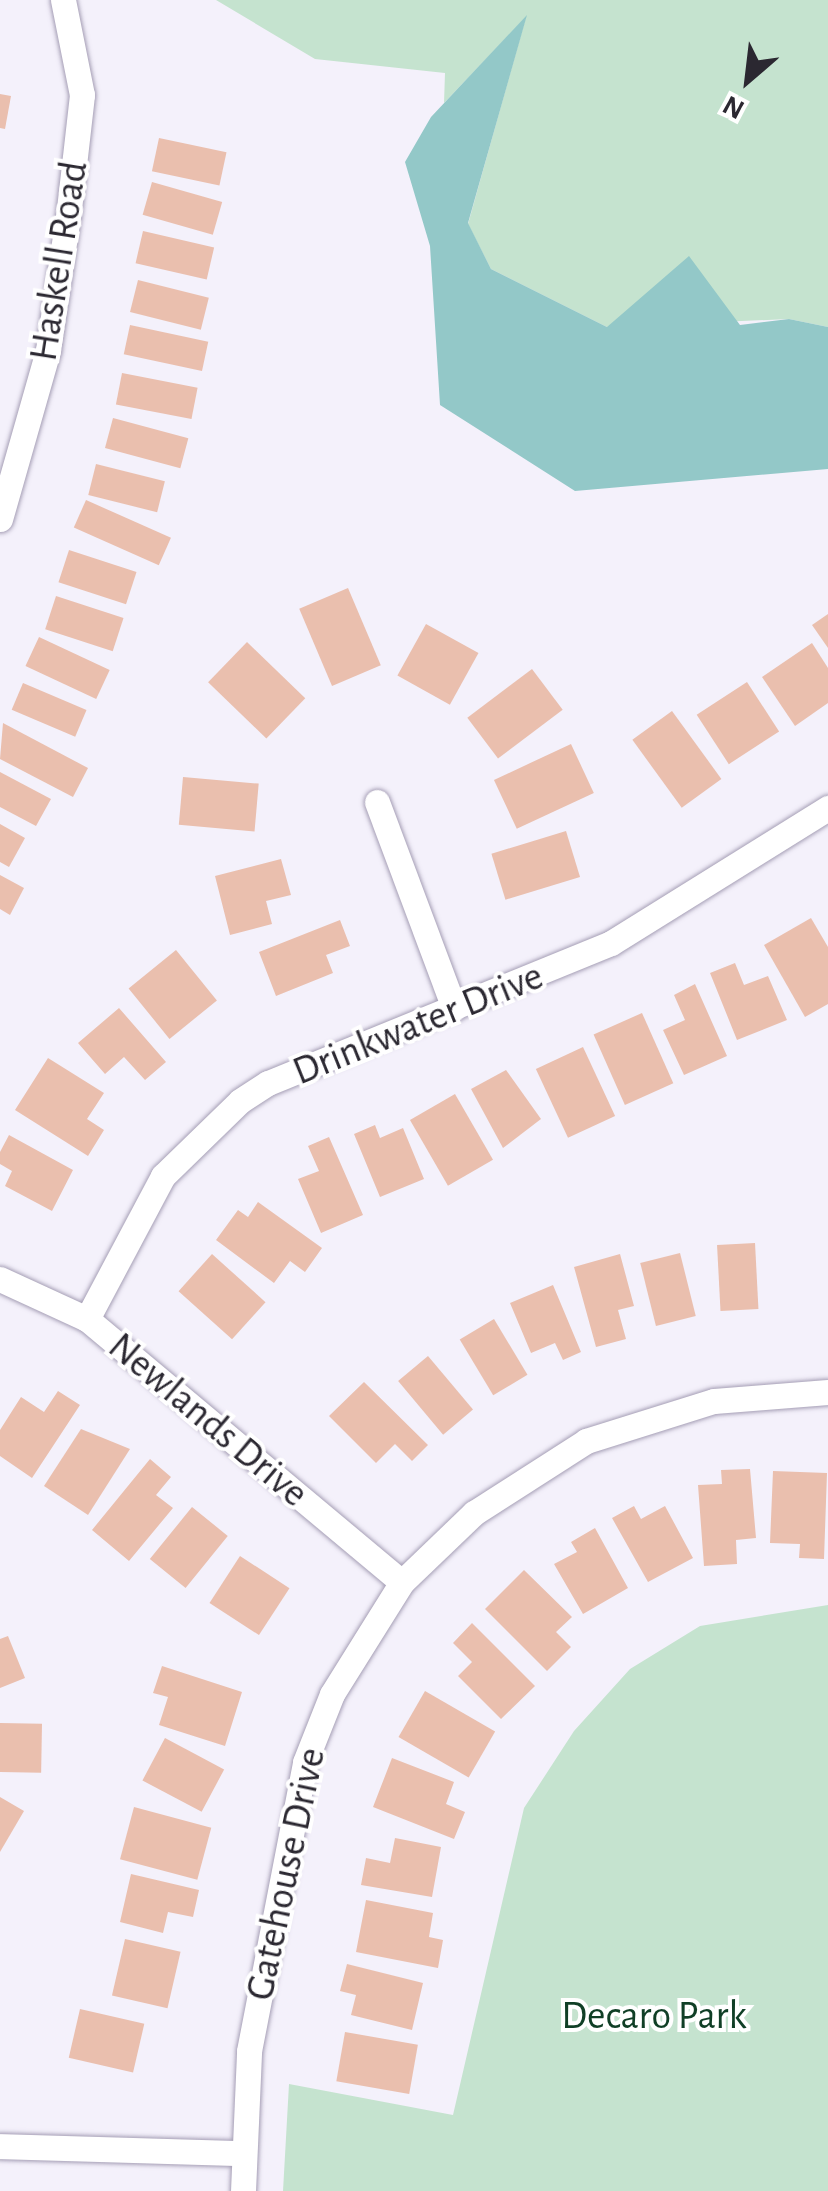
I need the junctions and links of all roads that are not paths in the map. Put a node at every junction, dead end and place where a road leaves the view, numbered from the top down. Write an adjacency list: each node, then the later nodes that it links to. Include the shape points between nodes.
1 (64, 0): 2 (street, Haskell Road, via 82,95 73,177 48,350)
2 (0, 518)
3 (378, 802): 5 (street)
4 (828, 808): 5 (street, Drinkwater Drive, via 648,925)
5 (454, 1008): 7 (street, Drinkwater Drive, via 268,1083 219,1116 163,1176)
6 (0, 1279): 7 (street, Newlands Drive)
7 (87, 1318): 9 (street, Newlands Drive)
8 (828, 1392): 9 (street, Gatehouse Drive, via 714,1401 586,1441 474,1513)
9 (402, 1582): 11 (street, Gatehouse Drive, via 349,1662 305,1762 249,2051)
10 (0, 2146): 11 (street)
11 (240, 2153): 12 (street, Gatehouse Drive)
12 (243, 2191)

